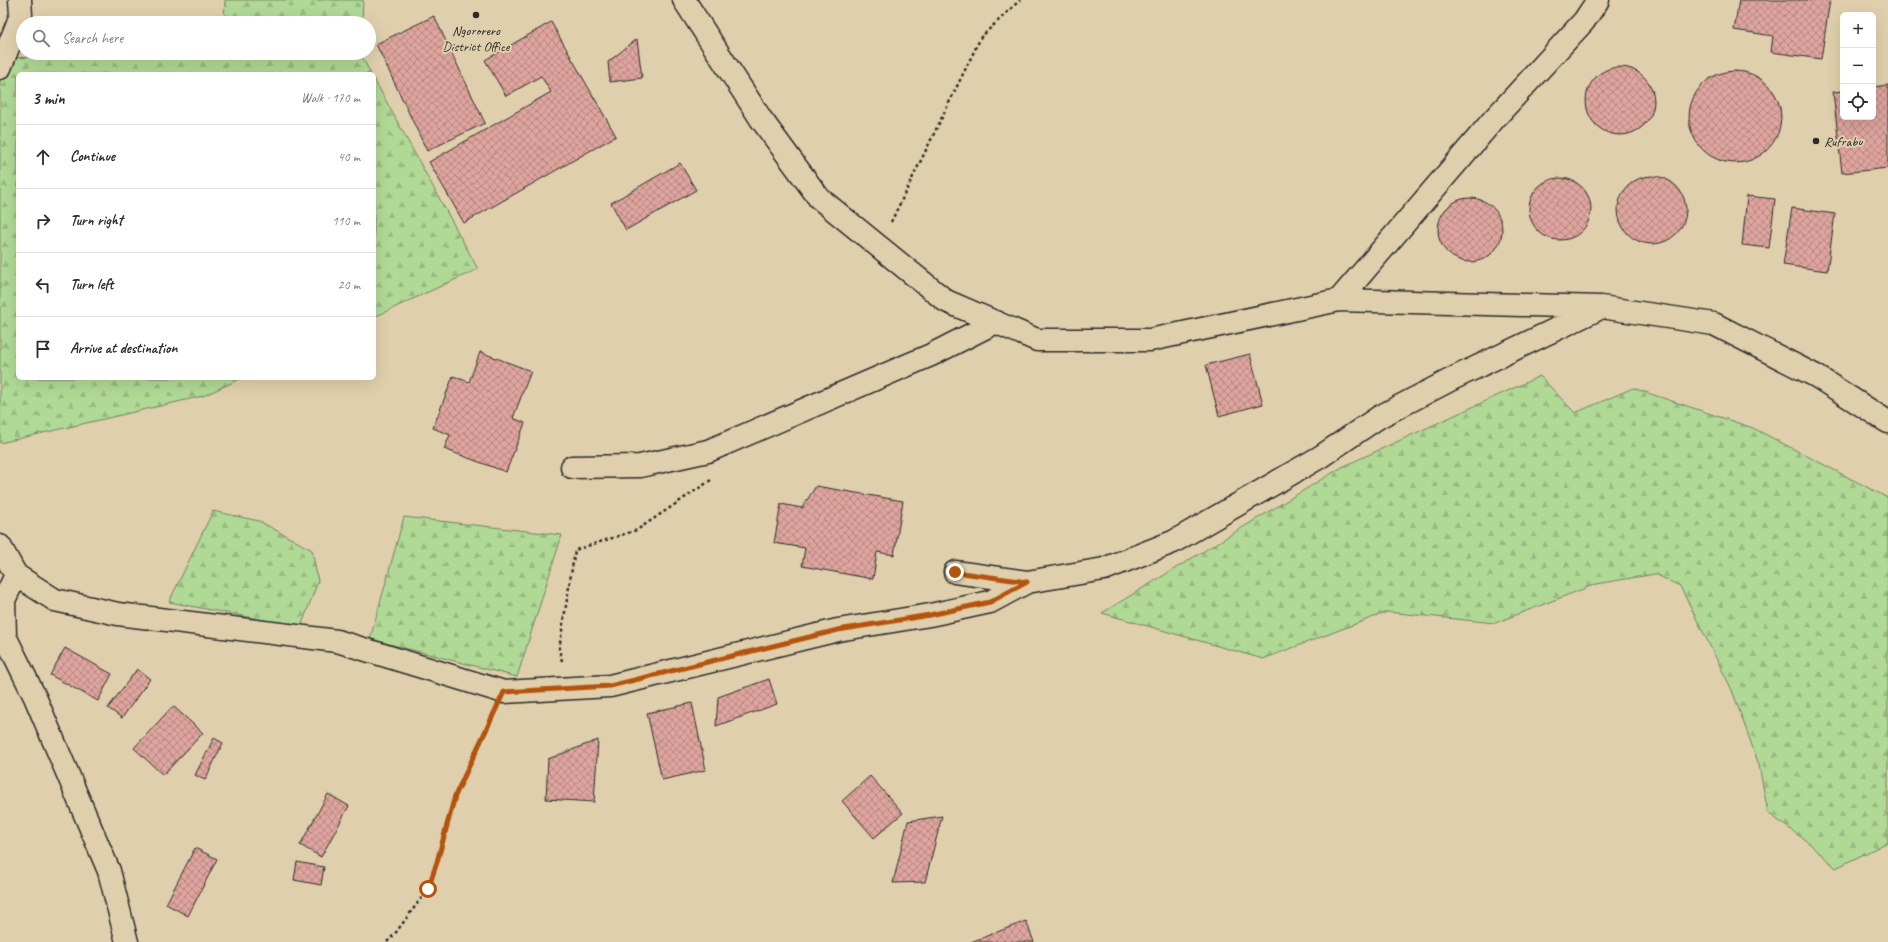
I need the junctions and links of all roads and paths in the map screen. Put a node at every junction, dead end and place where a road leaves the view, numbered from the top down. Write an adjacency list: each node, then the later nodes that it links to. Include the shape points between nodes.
1 (20, 0): 5 (street)
2 (684, 0): 8 (street, via 761,119 819,198)
3 (1020, 0): 8 (path, via 981,37)
4 (1598, 0): 9 (street, via 1584,21 1494,119)
5 (21, 16)
6 (16, 28): 7 (street)
7 (0, 68)
8 (878, 246): 11 (street, via 946,301)
9 (1339, 300): 10 (street); 11 (street, via 1150,340 1037,340)
10 (1601, 308): 12 (street, via 1714,324 1816,376); 18 (street, via 1379,417 1320,457 1173,542 1104,569)
11 (996, 322): 13 (street, via 931,355 708,451 640,466)
12 (1888, 422)
13 (572, 467)
14 (712, 479): 19 (path, via 637,530 575,550 559,649)
15 (0, 546): 17 (street)
16 (955, 572): 18 (street)
17 (16, 575): 20 (street, via 55,600 118,614 337,641); 21 (street, via 4,600 5,636 109,871)
18 (1027, 582): 19 (street, via 990,602 838,630 610,686)
19 (570, 690): 20 (street)
20 (504, 692): 22 (path, via 455,796 428,889)
21 (127, 942)
22 (388, 942)

